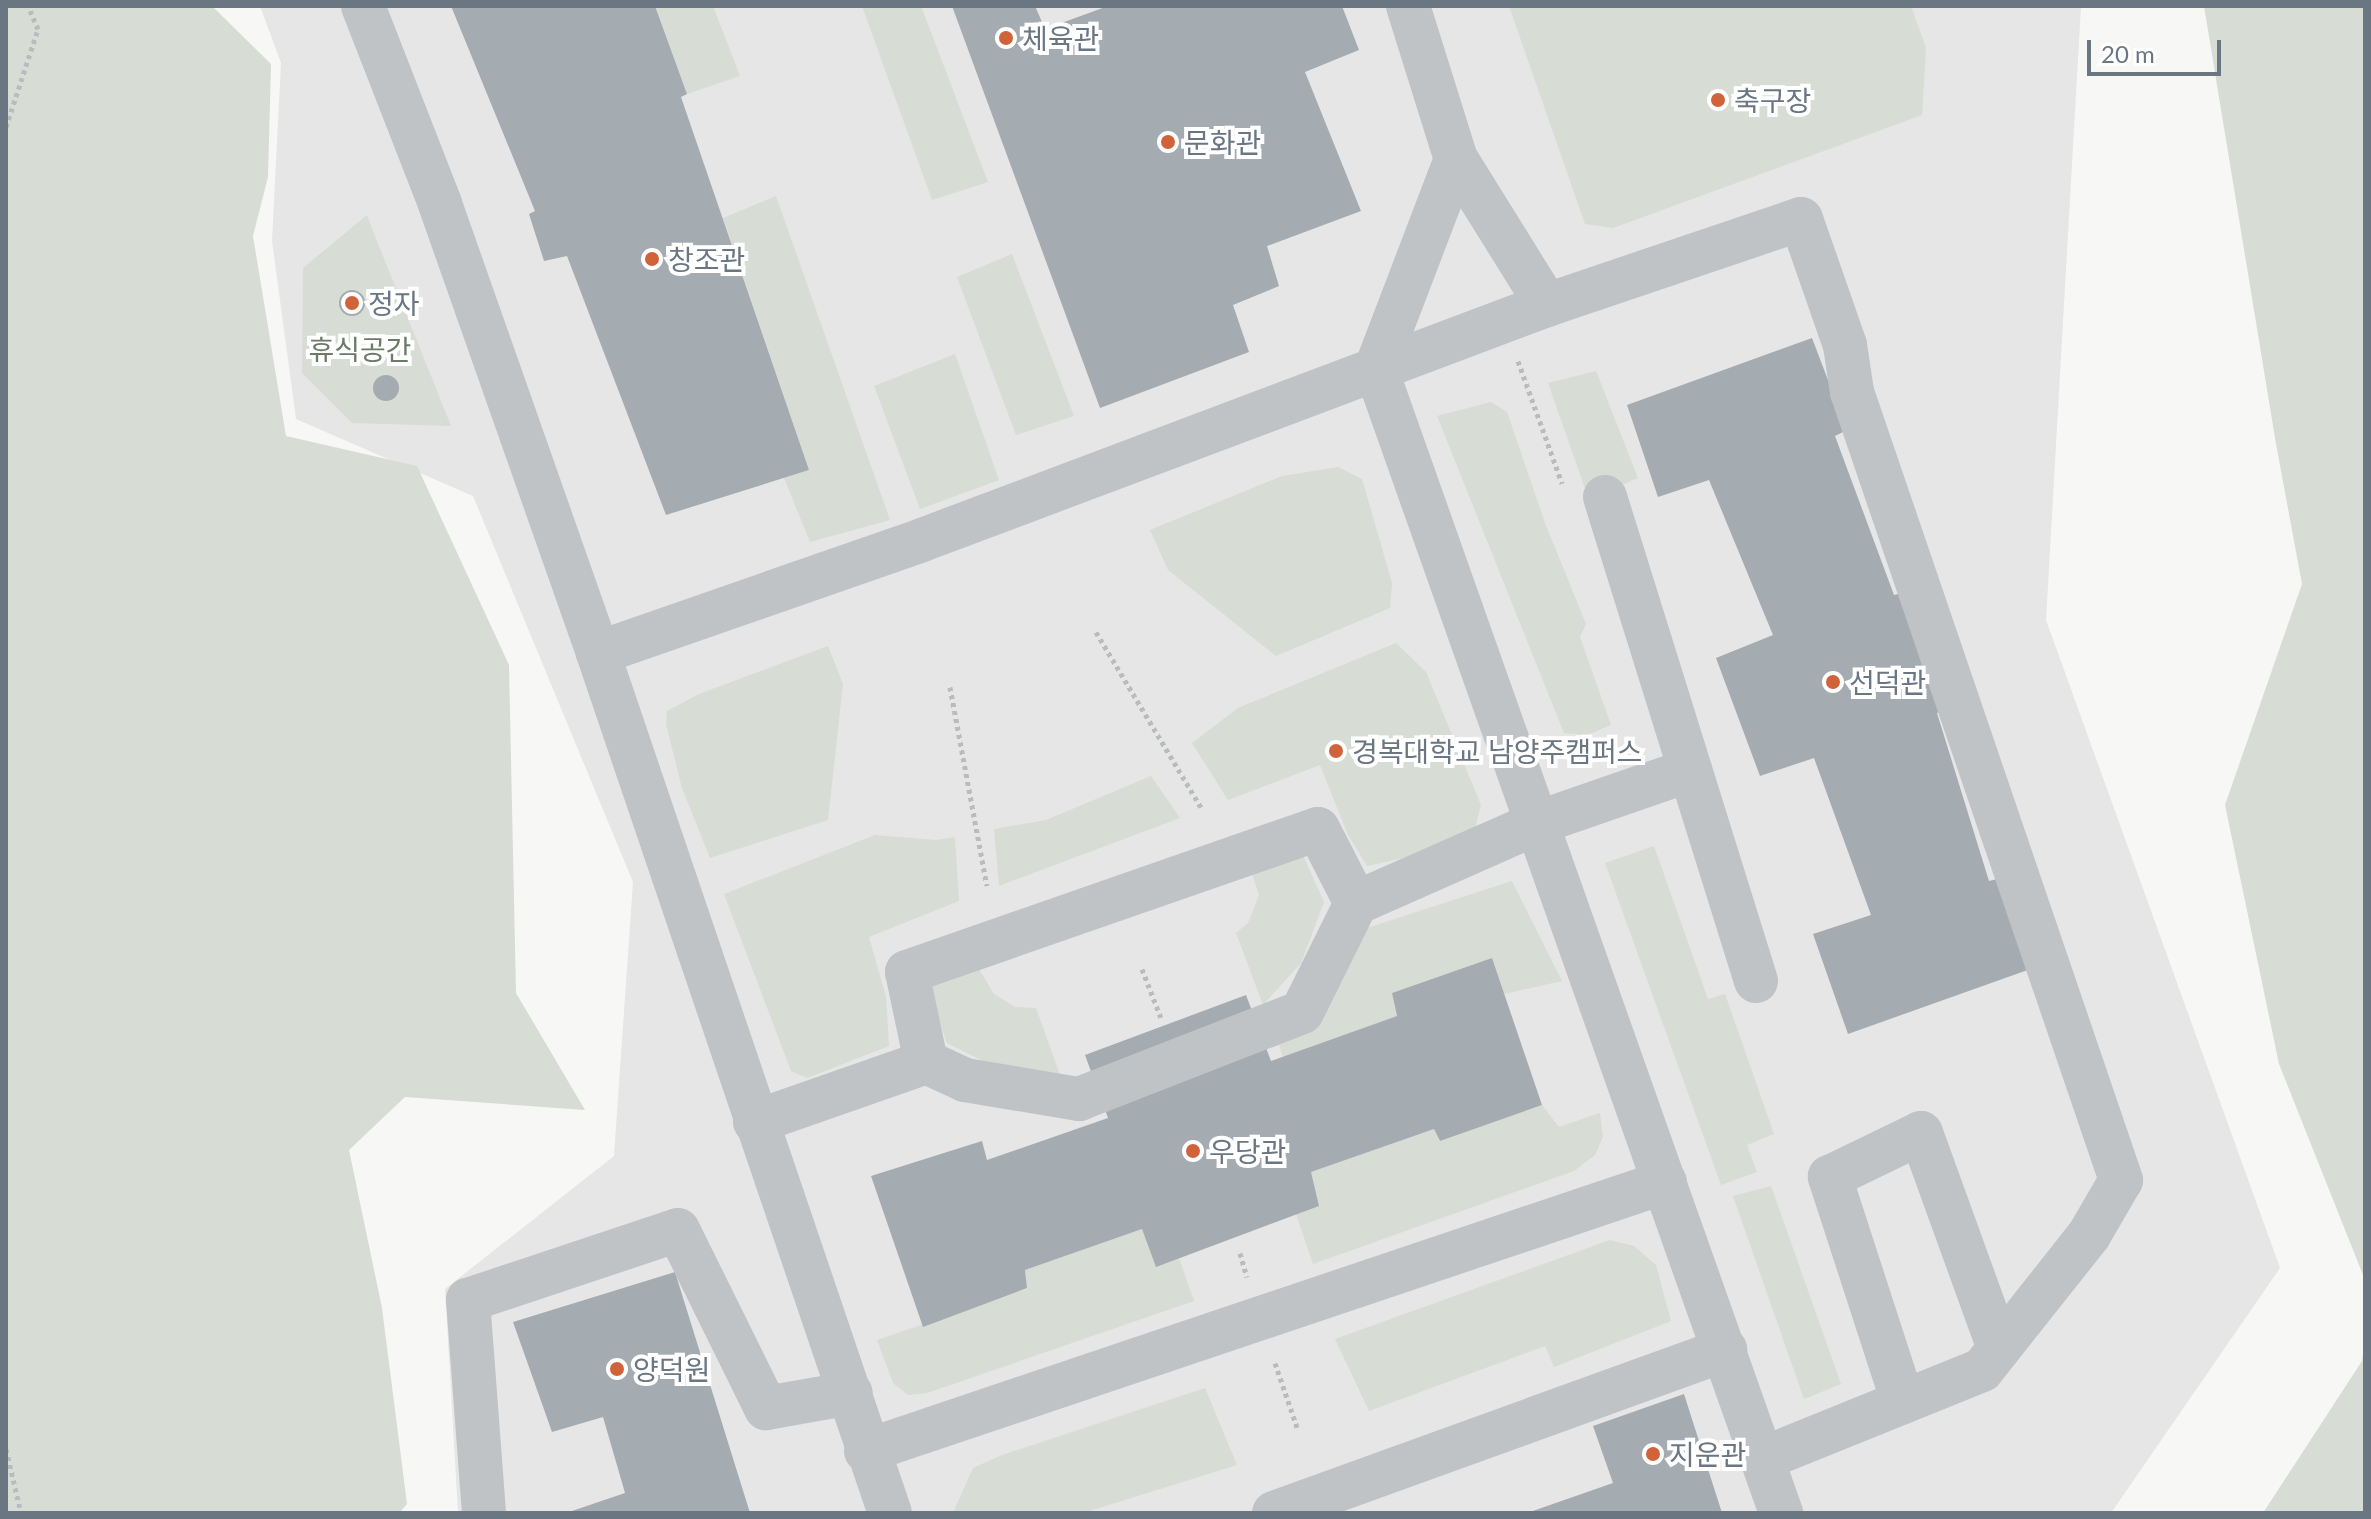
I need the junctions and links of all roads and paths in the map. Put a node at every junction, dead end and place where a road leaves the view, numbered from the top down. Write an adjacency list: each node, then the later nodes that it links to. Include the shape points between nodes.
1 (28, 6): 4 (path, via 38,29)
2 (363, 6): 11 (lane, via 440,204)
3 (1408, 6): 5 (lane)
4 (6, 127)
5 (1456, 159): 6 (lane); 8 (lane)
6 (1547, 305): 7 (lane); 26 (lane, via 1801,219 1845,345 1852,392 2121,1180 2089,1235)
7 (1504, 321): 8 (lane); 9 (path, via 1568,498)
8 (1376, 369): 11 (lane, via 922,540); 15 (lane)
9 (1605, 497): 13 (lane)
10 (1096, 632): 14 (path)
11 (598, 653): 22 (lane)
12 (950, 687): 16 (path)
13 (1690, 770): 15 (lane); 19 (lane)
14 (1202, 809)
15 (1537, 823): 17 (lane); 23 (lane)
16 (987, 886)
17 (1356, 903): 21 (lane, via 1302,1012 1079,1099 965,1080); 21 (lane, via 1318,829 907,972)
18 (1142, 969): 20 (path)
19 (1756, 981)
20 (1164, 1026)
21 (926, 1062): 22 (lane)
22 (755, 1122): 29 (lane)
23 (1665, 1182): 27 (lane); 33 (lane)
24 (1240, 1253): 25 (path)
25 (1249, 1286)
26 (1999, 1348): 30 (lane, via 1982,1370); 30 (lane, via 1921,1133 1830,1177)
27 (1725, 1350): 34 (lane); 38 (lane)
28 (1275, 1363): 31 (path)
29 (851, 1393): 33 (lane); 36 (lane, via 766,1408 678,1230 468,1300)
30 (1903, 1402): 34 (lane)
31 (1298, 1430)
32 (6, 1449): 35 (path)
33 (866, 1451): 37 (lane)
34 (1764, 1458): 39 (lane)
35 (21, 1513)
36 (484, 1513)
37 (890, 1513)
38 (1274, 1513)
39 (1781, 1513)

